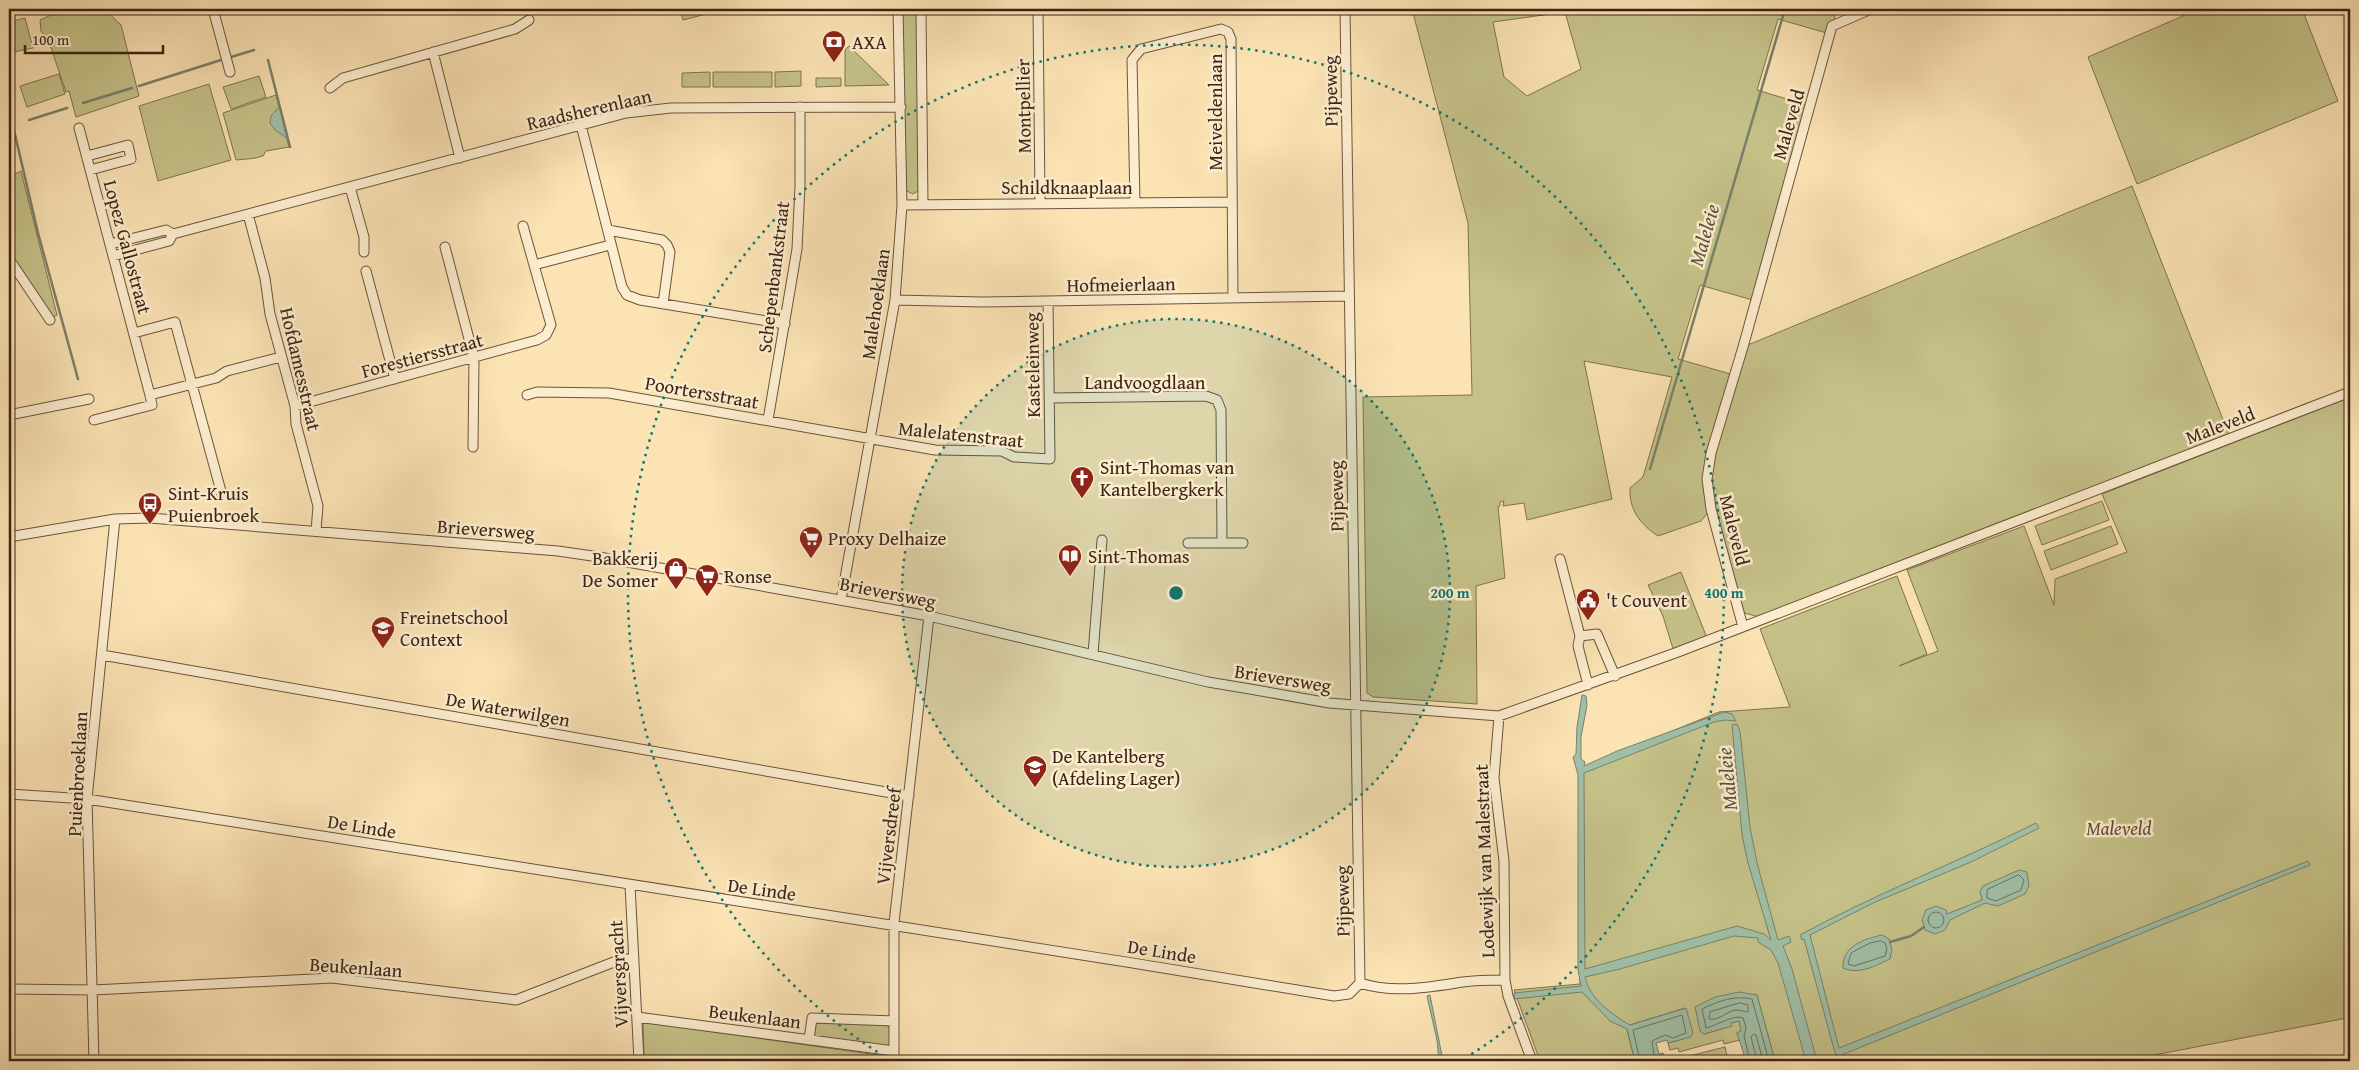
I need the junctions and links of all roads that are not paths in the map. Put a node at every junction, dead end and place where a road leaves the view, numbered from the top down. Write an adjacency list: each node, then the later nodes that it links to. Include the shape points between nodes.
1 (213, 9): 9 (street)
2 (898, 9): 12 (street, Malehoeklaan)
3 (921, 9): 23 (street)
4 (1038, 9): 19 (street, Montpellier)
5 (1345, 9): 36 (street, Pijpeweg)
6 (1871, 9): 71 (street, Maleveld, via 1832,26 1711,454 1707,479 1711,509)
7 (529, 20): 8 (street, via 515,29)
8 (433, 52): 10 (street, via 343,78); 16 (street)
9 (230, 72)
10 (330, 88)
11 (800, 107): 12 (street, Raadsherenlaan); 13 (street, Raadsherenlaan, via 650,110); 42 (street, Schepenbankstraat, via 800,210)
12 (901, 107): 22 (street, Malehoeklaan)
13 (581, 125): 16 (street, Raadsherenlaan); 26 (street)
14 (79, 128): 15 (street, Lopez Gallostraat)
15 (87, 156): 17 (street, Lopez Gallostraat); 17 (street, Lopez Gallostraat, via 128,145 131,159)
16 (460, 158): 18 (street, Raadsherenlaan)
17 (90, 170): 28 (street, Lopez Gallostraat)
18 (350, 187): 24 (street, Raadsherenlaan); 31 (street, via 364,237)
19 (1040, 202): 20 (street, Schildknaaplaan); 23 (street, Schildknaaplaan)
20 (1135, 202): 21 (street, Schildknaaplaan); 21 (street, Meiveldenlaan, via 1132,60 1141,49 1222,29 1231,39)
21 (1232, 202): 37 (street, Meiveldenlaan)
22 (902, 205): 23 (street, Schildknaaplaan); 38 (street, Malehoeklaan)
23 (924, 205)
24 (248, 214): 27 (street, Raadsherenlaan); 44 (street, Hofdamesstraat)
25 (523, 226): 34 (street)
26 (608, 230): 29 (street); 40 (street, via 662,240 667,245 670,252)
27 (173, 234): 28 (street, Raadsherenlaan, via 166,230); 32 (street, Raadsherenlaan, via 168,241)
28 (110, 244): 32 (street, Lopez Gallostraat)
29 (610, 245): 34 (street); 40 (street, via 627,295)
30 (445, 247): 45 (street)
31 (364, 252)
32 (113, 256): 43 (street, Lopez Gallostraat)
33 (9, 259): 41 (street)
34 (534, 265): 45 (street, Forestiersstraat, via 551,325 546,335)
35 (366, 271): 46 (street)
36 (1349, 296): 37 (street, Hofmeierlaan); 77 (street, Pijpeweg)
37 (1233, 298): 39 (street, Hofmeierlaan)
38 (895, 300): 39 (street, Hofmeierlaan); 57 (street, Malehoeklaan)
39 (1048, 301): 51 (street, Kasteleinweg)
40 (663, 304): 42 (street)
41 (50, 320)
42 (785, 324): 56 (street, Schepenbankstraat)
43 (134, 333): 47 (street, Lopez Gallostraat, via 175,322); 49 (street, Lopez Gallostraat)
44 (281, 357): 47 (street); 53 (street, Hofdamesstraat)
45 (474, 358): 46 (street, Forestiersstraat); 58 (street)
46 (395, 379): 53 (street, Forestiersstraat)
47 (192, 384): 49 (street); 60 (street)
48 (2350, 392): 71 (street, Maleveld)
49 (150, 395): 55 (street, via 152,405)
50 (527, 395): 56 (street, Poortersstraat, via 537,392 609,393)
51 (1049, 398): 59 (street, Kasteleinweg); 66 (street, Landvoogdlaan, via 1206,396 1217,400 1221,410)
52 (89, 399): 54 (street)
53 (295, 406): 62 (street, Hofdamesstraat, via 296,424 318,506)
54 (9, 415)
55 (94, 420)
56 (768, 420): 57 (street, Poortersstraat)
57 (870, 439): 59 (street, Malelatenstraat, via 935,450 1002,450 1014,457); 69 (street, Malehoeklaan)
58 (473, 447)
59 (1050, 459)
60 (222, 494)
61 (115, 518): 62 (street, Brieversweg); 63 (street, Brieversweg); 74 (street, Puienbroeklaan)
62 (316, 531): 69 (street, Brieversweg, via 558,551)
63 (9, 537)
64 (1102, 540): 73 (street)
65 (1188, 543): 66 (street)
66 (1222, 543): 67 (street)
67 (1243, 543)
68 (1560, 559): 72 (street)
69 (841, 600): 70 (street, Brieversweg)
70 (929, 616): 73 (street, Brieversweg); 80 (street, Vijversdreef)
71 (1743, 627): 75 (street, Brieversweg)
72 (1580, 636): 75 (street, via 1597,634); 76 (street, via 1578,646)
73 (1093, 654): 77 (street, Brieversweg, via 1208,682)
74 (102, 655): 80 (street, De Waterwilgen); 81 (street, Puienbroeklaan)
75 (1615, 676): 76 (street, Brieversweg)
76 (1588, 686): 78 (street, Brieversweg)
77 (1354, 705): 78 (street, Brieversweg); 86 (street, Pijpeweg)
78 (1499, 716): 85 (street, Lodewijk van Malestraat, via 1494,778 1504,861)
79 (9, 794): 81 (street, De Linde)
80 (909, 796): 83 (street, Vijversdreef)
81 (87, 799): 82 (street, De Linde); 88 (street, Puienbroeklaan)
82 (630, 885): 83 (street, De Linde); 84 (street, Vijversgracht)
83 (894, 923): 86 (street, De Linde, via 1334,996 1349,994); 90 (street, Vijversdreef)
84 (634, 958): 88 (street, Beukenlaan, via 620,960 516,1000 332,978); 89 (street, Vijversgracht)
85 (1505, 980): 86 (street, via 1414,990 1371,987); 96 (street, Lodewijk van Malestraat)
86 (1360, 983)
87 (9, 989): 88 (street, Beukenlaan)
88 (93, 990): 93 (street, Puienbroeklaan)
89 (637, 1017): 91 (street, Beukenlaan); 94 (street, Vijversgracht)
90 (894, 1021): 91 (street, Beukenlaan, via 812,1018); 92 (street, Vijversdreef)
91 (809, 1040): 92 (street, Beukenlaan)
92 (894, 1051): 95 (street, Vijversdreef)
93 (94, 1061)
94 (639, 1061)
95 (894, 1061)
96 (1532, 1061)

